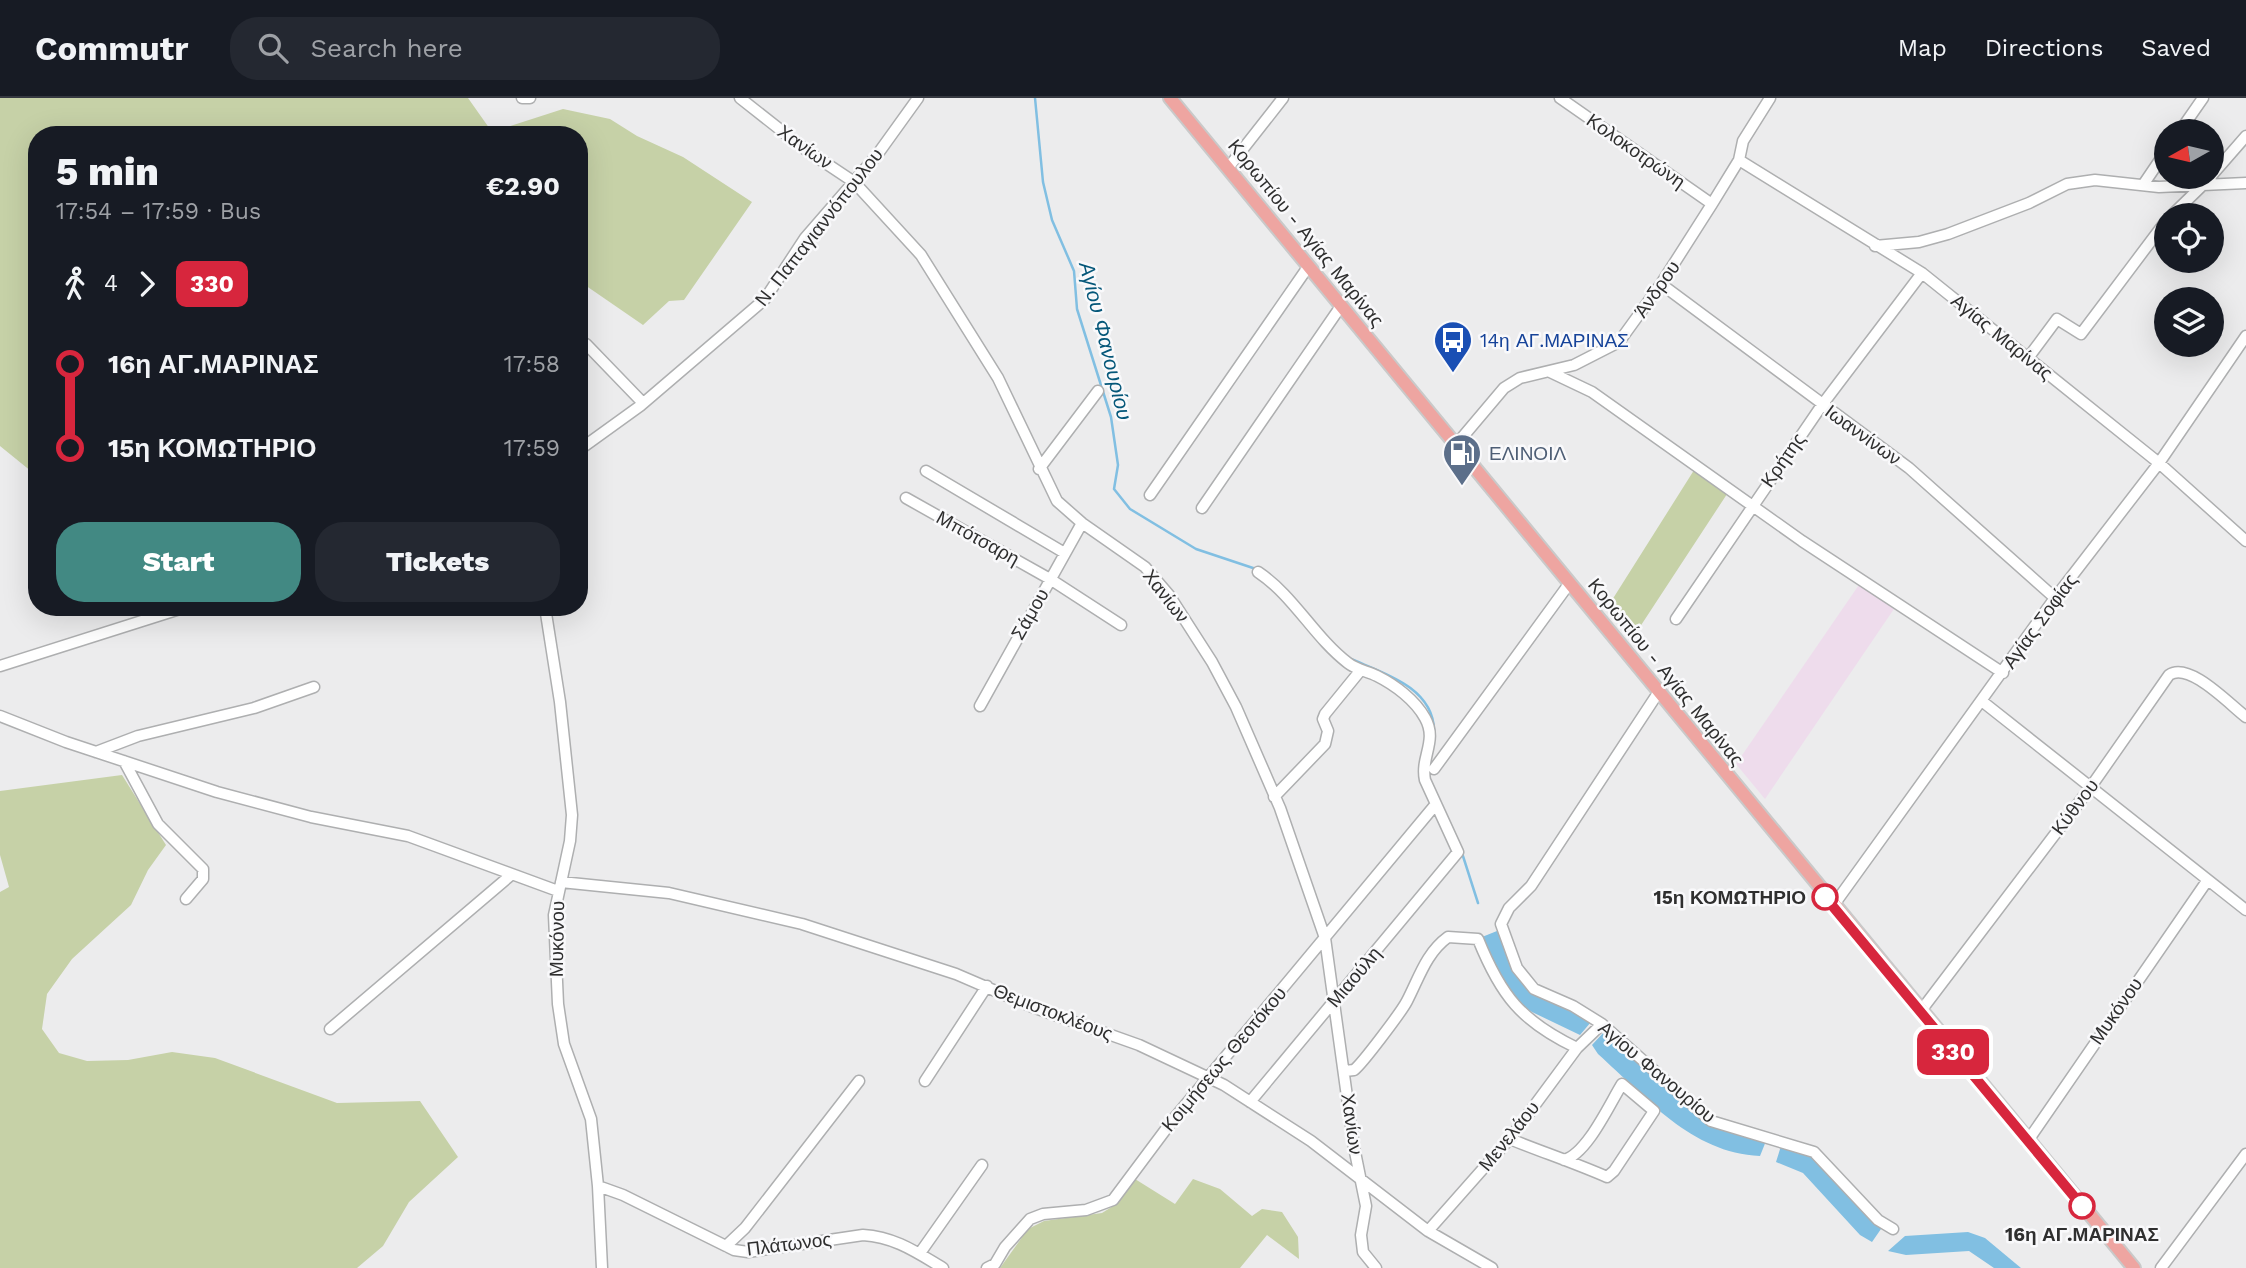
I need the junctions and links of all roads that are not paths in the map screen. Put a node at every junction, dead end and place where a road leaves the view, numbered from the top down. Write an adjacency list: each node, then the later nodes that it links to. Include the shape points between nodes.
1 (522, 98): 2 (street)
2 (530, 98)
3 (740, 98): 17 (street, Χανίων)
4 (918, 98): 17 (street, Ν. Παπαγιαννόπουλου)
5 (1170, 98): 14 (main road, Κορωπίου - Αγίας Μαρίνας)
6 (1283, 98): 14 (street)
7 (1559, 98): 23 (street, Κολοκοτρώνη)
8 (1770, 98): 12 (street, Άνδρου, via 1743,141)
9 (2203, 98): 10 (street)
10 (2188, 119)
11 (2246, 136): 13 (street)
12 (1739, 160): 23 (street, Άνδρου); 25 (street, Αγίας Μαρίνας)
13 (2224, 162)
14 (1227, 169): 26 (main road, Κορωπίου - Αγίας Μαρίνας)
15 (2154, 169): 20 (street)
16 (2224, 181): 18 (street)
17 (855, 182): 35 (street, Ν. Παπαγιαννόπουλου, via 806,238 765,299); 40 (street, Χανίων, via 938,279 998,378)
18 (2246, 183)
19 (2154, 184): 20 (street)
20 (2143, 185): 25 (street, via 2095,180 2067,184 1948,234)
21 (2199, 189): 22 (street)
22 (2184, 203)
23 (1712, 204): 28 (street, Άνδρου)
24 (2154, 237): 32 (street, via 2081,334 2057,319)
25 (1875, 246): 27 (street, Αγίας Μαρίνας)
26 (1308, 267): 29 (main road, Κορωπίου - Αγίας Μαρίνας); 42 (street)
27 (1922, 273): 32 (street, Αγίας Μαρίνας); 36 (street, Κρήτης)
28 (1661, 285): 33 (street, Άνδρου, via 1619,342 1589,359); 36 (street, Ιωαννίνων)
29 (1340, 306): 38 (main road, Κορωπίου - Αγίας Μαρίνας); 45 (street)
30 (2246, 336): 39 (street, Αγίας Σοφίας)
31 (588, 346): 35 (street)
32 (2028, 358): 39 (street, Αγίας Μαρίνας)
33 (1550, 372): 38 (street, Άνδρου, via 1520,378 1504,388); 44 (street, via 1592,391)
34 (1098, 391): 40 (street)
35 (643, 403): 37 (street, Ν. Παπαγιαννόπουλου)
36 (1822, 405): 44 (street, Κρήτης); 52 (street, Ιωαννίνων, via 1944,496)
37 (588, 443)
38 (1455, 446): 51 (main road, Κορωπίου - Αγίας Μαρίνας)
39 (2159, 463): 47 (street, Αγίας Μαρίνας); 52 (street, Αγίας Σοφίας)
40 (1039, 469): 46 (street, Χανίων, via 1056,501)
41 (926, 471): 48 (street)
42 (1150, 495)
43 (906, 498): 50 (street, Μπότσαρη)
44 (1751, 506): 55 (street, Κρήτης); 59 (street)
45 (1202, 508)
46 (1082, 523): 48 (street, Σάμου); 70 (street, Χανίων, via 1145,567 1169,595 1212,662)
47 (2246, 541)
48 (1063, 552): 50 (street, Σάμου)
49 (1258, 572): 58 (street)
50 (1050, 579): 56 (street, Μπότσαρη); 63 (street, Σάμου)
51 (1569, 584): 61 (main road, Κορωπίου - Αγίας Μαρίνας); 68 (street)
52 (2055, 598): 59 (street, Αγίας Σοφίας)
53 (158, 616): 57 (street)
54 (546, 616): 74 (street, Μυκόνου, via 572,815)
55 (1676, 619)
56 (1121, 625)
57 (0, 666)
58 (1360, 671): 70 (street, via 1325,714 1325,744); 71 (street, via 1405,695 1426,719 1431,743 1423,772)
59 (2003, 673): 62 (street, Αγίας Σοφίας)
60 (314, 687): 66 (street)
61 (1658, 693): 76 (main road, Κορωπίου - Αγίας Μαρίνας); 82 (street, Αγίου Φανουρίου, via 1549,860 1501,924 1517,968 1534,989 1573,1006)
62 (1983, 702): 69 (street); 76 (street, Αγίας Σοφίας)
63 (980, 706)
64 (0, 716): 66 (street, Θεμιστοκλέους)
65 (2246, 717): 69 (street, Κύθνου, via 2189,672 2174,671)
66 (96, 752): 67 (street, Θεμιστοκλέους)
67 (124, 761): 72 (street, Θεμιστοκλέους, via 265,805 408,836); 75 (street, via 158,824 203,869 203,879)
68 (1434, 769)
69 (2090, 788): 73 (street); 81 (street, Κύθνου)
70 (1275, 797): 78 (street, Χανίων)
71 (1436, 804): 78 (street, Κοιμήσεως Θεοτόκου); 80 (street, Μιαούλη, via 1458,852)
72 (511, 875): 74 (street, Θεμιστοκλέους); 83 (street)
73 (2207, 881): 77 (street); 91 (street, Μυκόνου)
74 (560, 887): 79 (street, Θεμιστοκλέους, via 644,889 733,905 846,937); 96 (street, Μυκόνου, via 553,951 560,1024 590,1119)
75 (186, 899)
76 (1833, 906): 81 (main road, Κορωπίου - Αγίας Μαρίνας)
77 (2246, 910)
78 (1325, 937): 80 (street, Χανίων); 86 (street, Κοιμήσεως Θεοτόκου)
79 (987, 986): 86 (street, Θεμιστοκλέους, via 1139,1045); 88 (street)
80 (1335, 999): 85 (street, Χανίων); 89 (street, Μιαούλη)
81 (1920, 1012): 91 (main road, Κορωπίου - Αγίας Μαρίνας)
82 (1600, 1026): 84 (street, Μενελάου); 98 (street, Αγίου Φανουρίου, via 1711,1121 1814,1152 1878,1220)
83 (330, 1029)
84 (1577, 1048): 85 (street, Αγίου Φανουρίου, via 1523,1014 1495,978 1478,939 1459,936 1444,940 1367,1056 1354,1070); 90 (street, Μενελάου)
85 (1345, 1071): 95 (street, Χανίων)
86 (1208, 1078): 89 (street, Θεμιστοκλέους); 103 (street, Κοιμήσεως Θεοτόκου, via 1112,1200 1086,1210 1030,1219)
87 (859, 1081): 97 (street)
88 (925, 1082)
89 (1250, 1102): 95 (street, Θεμιστοκλέους, via 1311,1141)
90 (1510, 1139): 93 (street); 99 (street, Μενελάου)
91 (2027, 1142): 108 (main road, Κορωπίου - Αγίας Μαρίνας)
92 (2246, 1154): 109 (street)
93 (1563, 1160): 93 (street, via 1610,1176 1654,1111 1622,1084 1585,1143 1572,1158)
94 (982, 1165): 102 (street)
95 (1363, 1184): 99 (street, Θεμιστοκλέους); 106 (street, Χανίων, via 1363,1252)
96 (598, 1186): 100 (street, Πλάτωνος); 104 (street, Μυκόνου)
97 (745, 1228): 100 (street); 101 (street, via 741,1243)
98 (1894, 1229)
99 (1428, 1231): 107 (street, Θεμιστοκλέους)
100 (726, 1246): 101 (street, Πλάτωνος)
101 (748, 1252): 102 (street, Πλάτωνος, via 863,1235 893,1239)
102 (920, 1253): 105 (street, Πλάτωνος)
103 (993, 1267)
104 (602, 1268)
105 (943, 1268)
106 (1377, 1268)
107 (1492, 1268)
108 (2134, 1268)
109 (2161, 1268)

